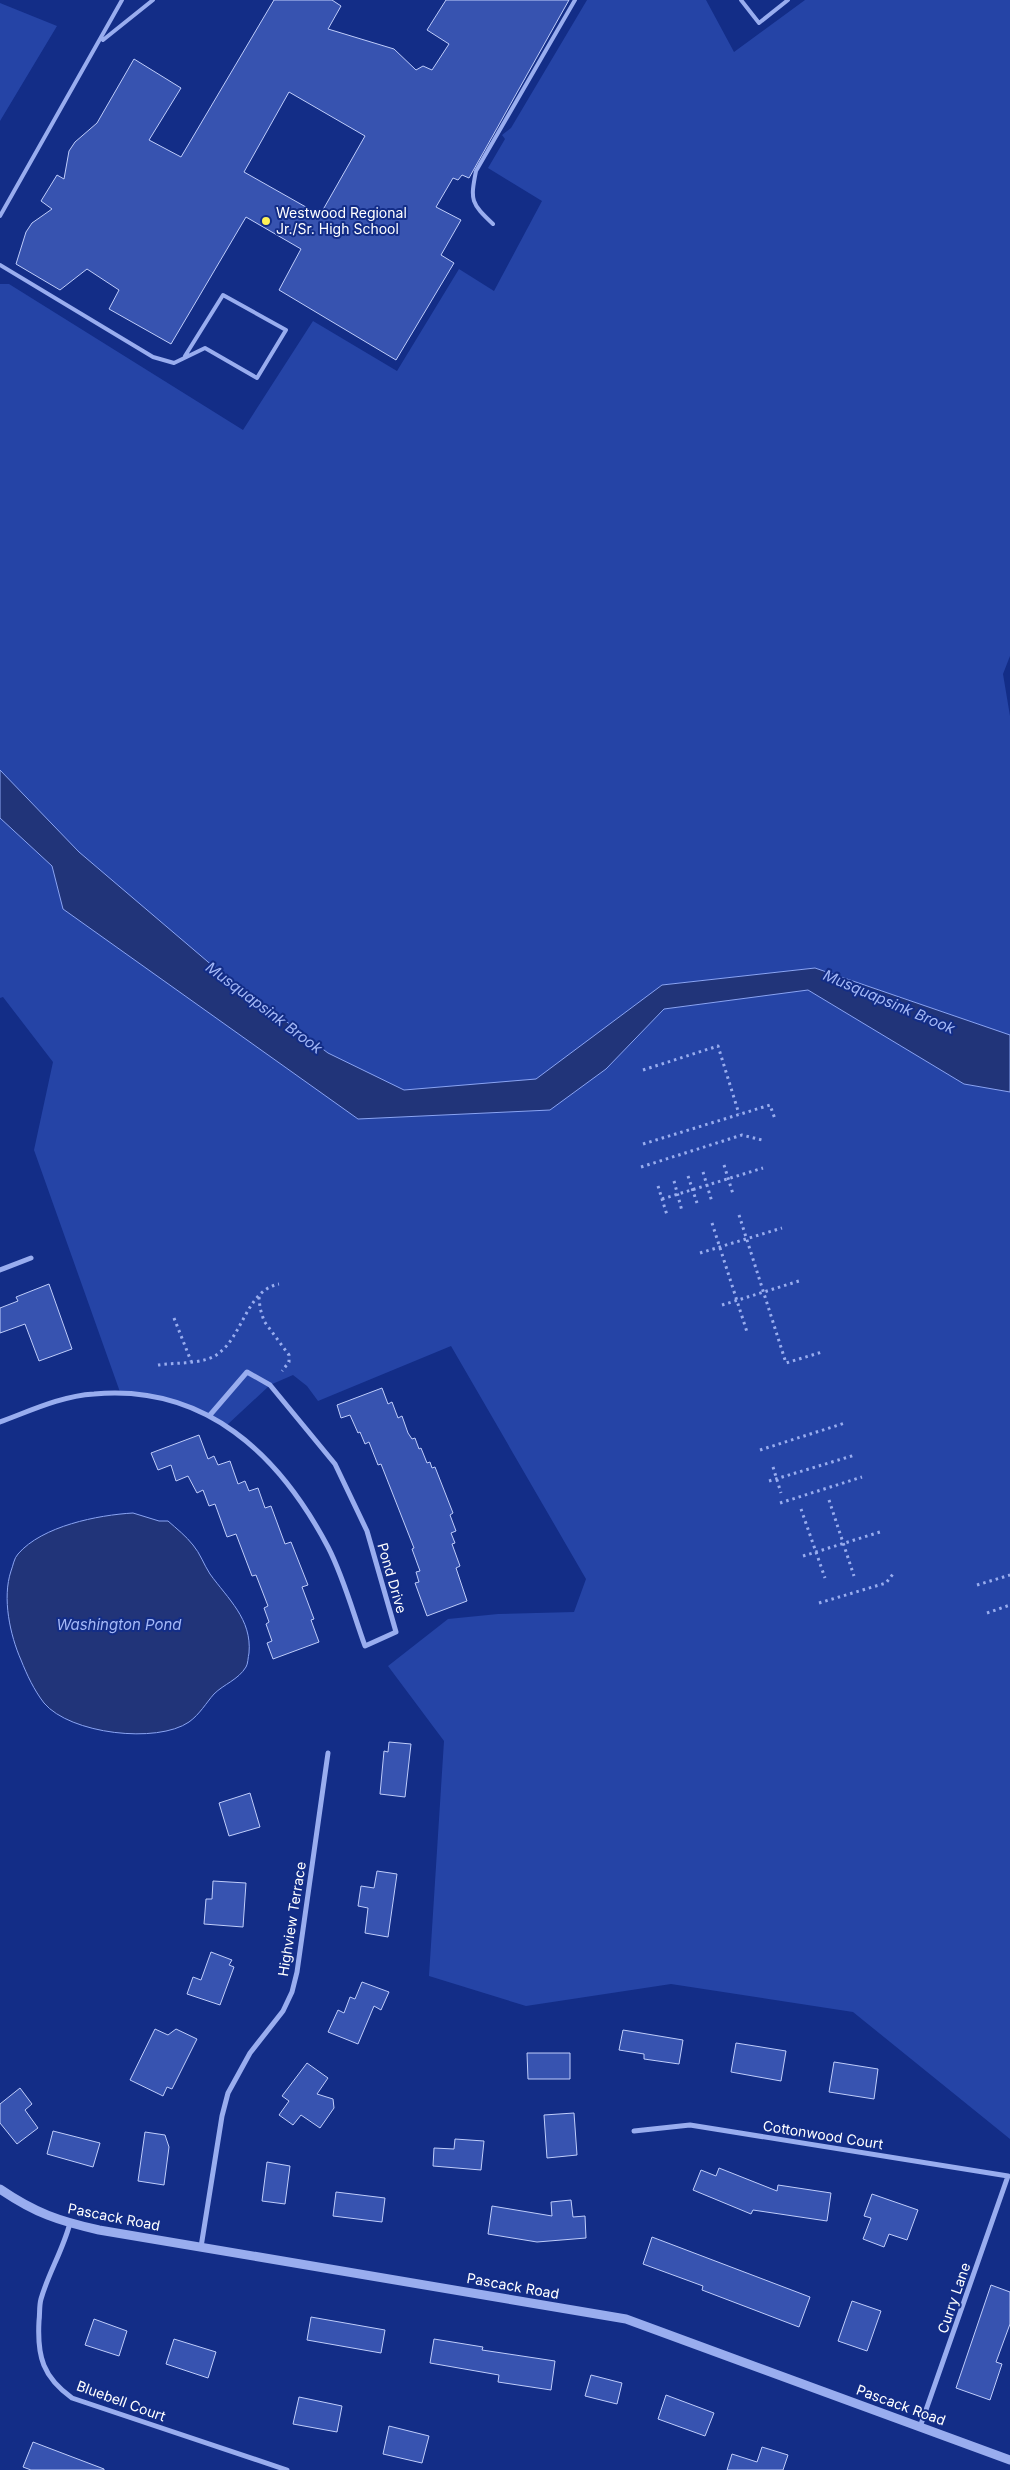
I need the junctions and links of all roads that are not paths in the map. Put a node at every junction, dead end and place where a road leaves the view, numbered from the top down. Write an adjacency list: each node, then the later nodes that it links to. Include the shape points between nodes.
1 (122, 0): 6 (lane)
2 (152, 0): 6 (lane)
3 (575, 0): 8 (lane, via 476,171 471,197 475,207)
4 (741, 0): 5 (lane, via 759,23)
5 (788, 0)
6 (101, 41): 7 (lane)
7 (0, 216)
8 (493, 224)
9 (0, 265): 10 (lane, via 153,357 174,363)
10 (185, 356): 10 (lane, via 206,348 257,378 286,330 223,295)
11 (31, 1258): 12 (street)
12 (0, 1270)
13 (210, 1414): 13 (street, Pond Drive, via 247,1372 270,1385 335,1464 367,1531 396,1632 365,1646 344,1583 309,1514 256,1450); 14 (street, Pond Drive, via 173,1400 120,1392 60,1400)
14 (0, 1422)
15 (328, 1753): 20 (street, Highview Terrace, via 295,1979 283,2011 250,2053 228,2093)
16 (634, 2131): 17 (street, Cottonwood Court, via 690,2125)
17 (1008, 2176): 21 (street, Curry Lane)
18 (0, 2189): 19 (street, Pascack Road, via 46,2216)
19 (70, 2223): 20 (street, Pascack Road); 23 (street, Bluebell Court, via 61,2254 41,2299 40,2358 57,2387 72,2398)
20 (201, 2247): 21 (street, Pascack Road, via 626,2319)
21 (920, 2427): 22 (street, Pascack Road)
22 (1010, 2460)
23 (287, 2470)

